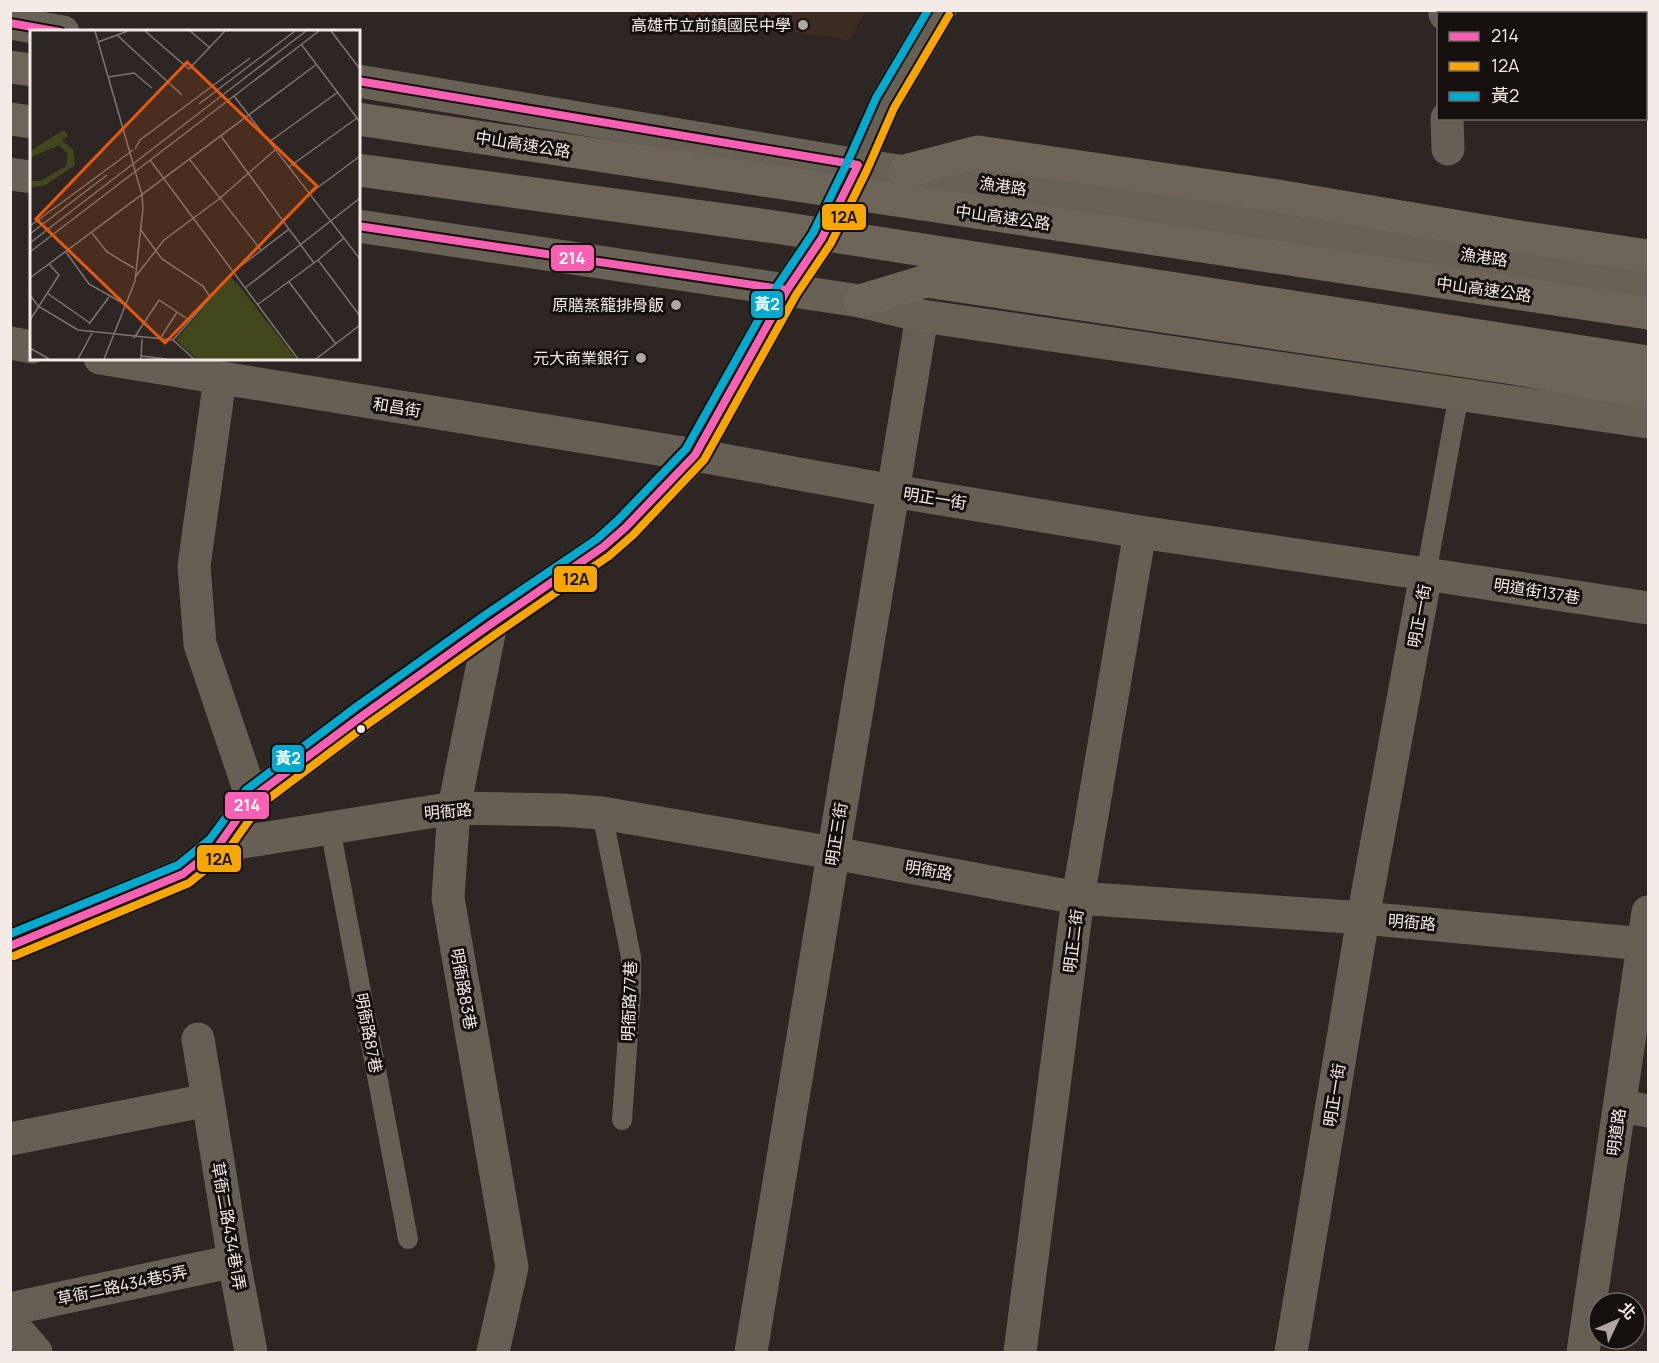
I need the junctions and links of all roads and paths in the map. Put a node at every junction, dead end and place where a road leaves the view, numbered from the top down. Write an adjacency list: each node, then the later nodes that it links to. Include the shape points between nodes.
1 (940, 10): 14 (street, via 885,103)
2 (10, 23): 3 (street)
3 (51, 30)
4 (10, 67): 5 (highway)
5 (30, 70)
6 (360, 81): 14 (street, 漁港路)
7 (10, 119): 9 (highway)
8 (360, 119): 20 (highway, 中山高速公路)
9 (30, 122)
10 (360, 170): 25 (highway, via 775,227)
11 (905, 171): 14 (street, 漁港路); 16 (highway, via 978,152); 17 (street, 漁港路)
12 (10, 174): 13 (street)
13 (30, 177)
14 (852, 177): 18 (street, via 822,238)
15 (360, 226): 18 (street)
16 (1648, 256)
17 (1648, 281)
18 (787, 290): 19 (street); 30 (street)
19 (860, 301): 21 (street); 27 (highway, via 926,281 1513,368)
20 (1648, 313)
21 (922, 316): 28 (street); 31 (street, 明正三街)
22 (10, 344): 23 (street)
23 (30, 347)
24 (111, 360): 26 (street, 和昌街)
25 (1648, 362)
26 (220, 379): 30 (street, 和昌街); 36 (street, via 194,566 200,644)
27 (1648, 392)
28 (1459, 394): 29 (street); 33 (lane)
29 (1648, 422)
30 (695, 455): 31 (street, 明正一街); 35 (street, via 603,547)
31 (893, 491): 32 (street, 明正一街); 41 (street, 明正三街)
32 (1140, 532): 33 (street, 明正一街); 42 (street, 明正二街)
33 (1426, 574): 34 (street, 明道街137巷); 44 (street, 明正一街)
34 (1648, 608)
35 (491, 624): 36 (street); 37 (street, 明衙路83巷)
36 (252, 798): 40 (street)
37 (454, 808): 38 (street, 明衙路); 39 (street, 明衙路); 58 (street, 明衙路83巷, via 448,898 512,1267)
38 (602, 813): 41 (street, 明衙路); 50 (lane, 明衙路77巷, via 631,957)
39 (330, 828): 40 (street, 明衙路); 52 (lane, 明衙路87巷)
40 (218, 846): 46 (street, via 183,874)
41 (833, 853): 42 (street, 明衙路); 59 (street, 明正三街)
42 (1078, 898): 44 (street, 明衙路); 60 (street, 明正二街)
43 (1648, 912): 45 (street, 明道路)
44 (1363, 918): 45 (street, 明衙路); 61 (street, 明正一街)
45 (1644, 945): 49 (street, 明道路)
46 (10, 946)
47 (198, 1039): 48 (street, 草衙二路434巷1弄)
48 (208, 1100): 51 (street); 53 (street, 草衙二路434巷1弄)
49 (1634, 1109): 62 (street, 明道路)
50 (622, 1120)
51 (10, 1139)
52 (408, 1239)
53 (234, 1262): 54 (street, 草衙二路434巷5弄); 57 (street, 草衙二路434巷1弄)
54 (10, 1309)
55 (10, 1322): 56 (street)
56 (36, 1353)
57 (251, 1353)
58 (493, 1353)
59 (751, 1353)
60 (1020, 1353)
61 (1291, 1353)
62 (1583, 1353)

